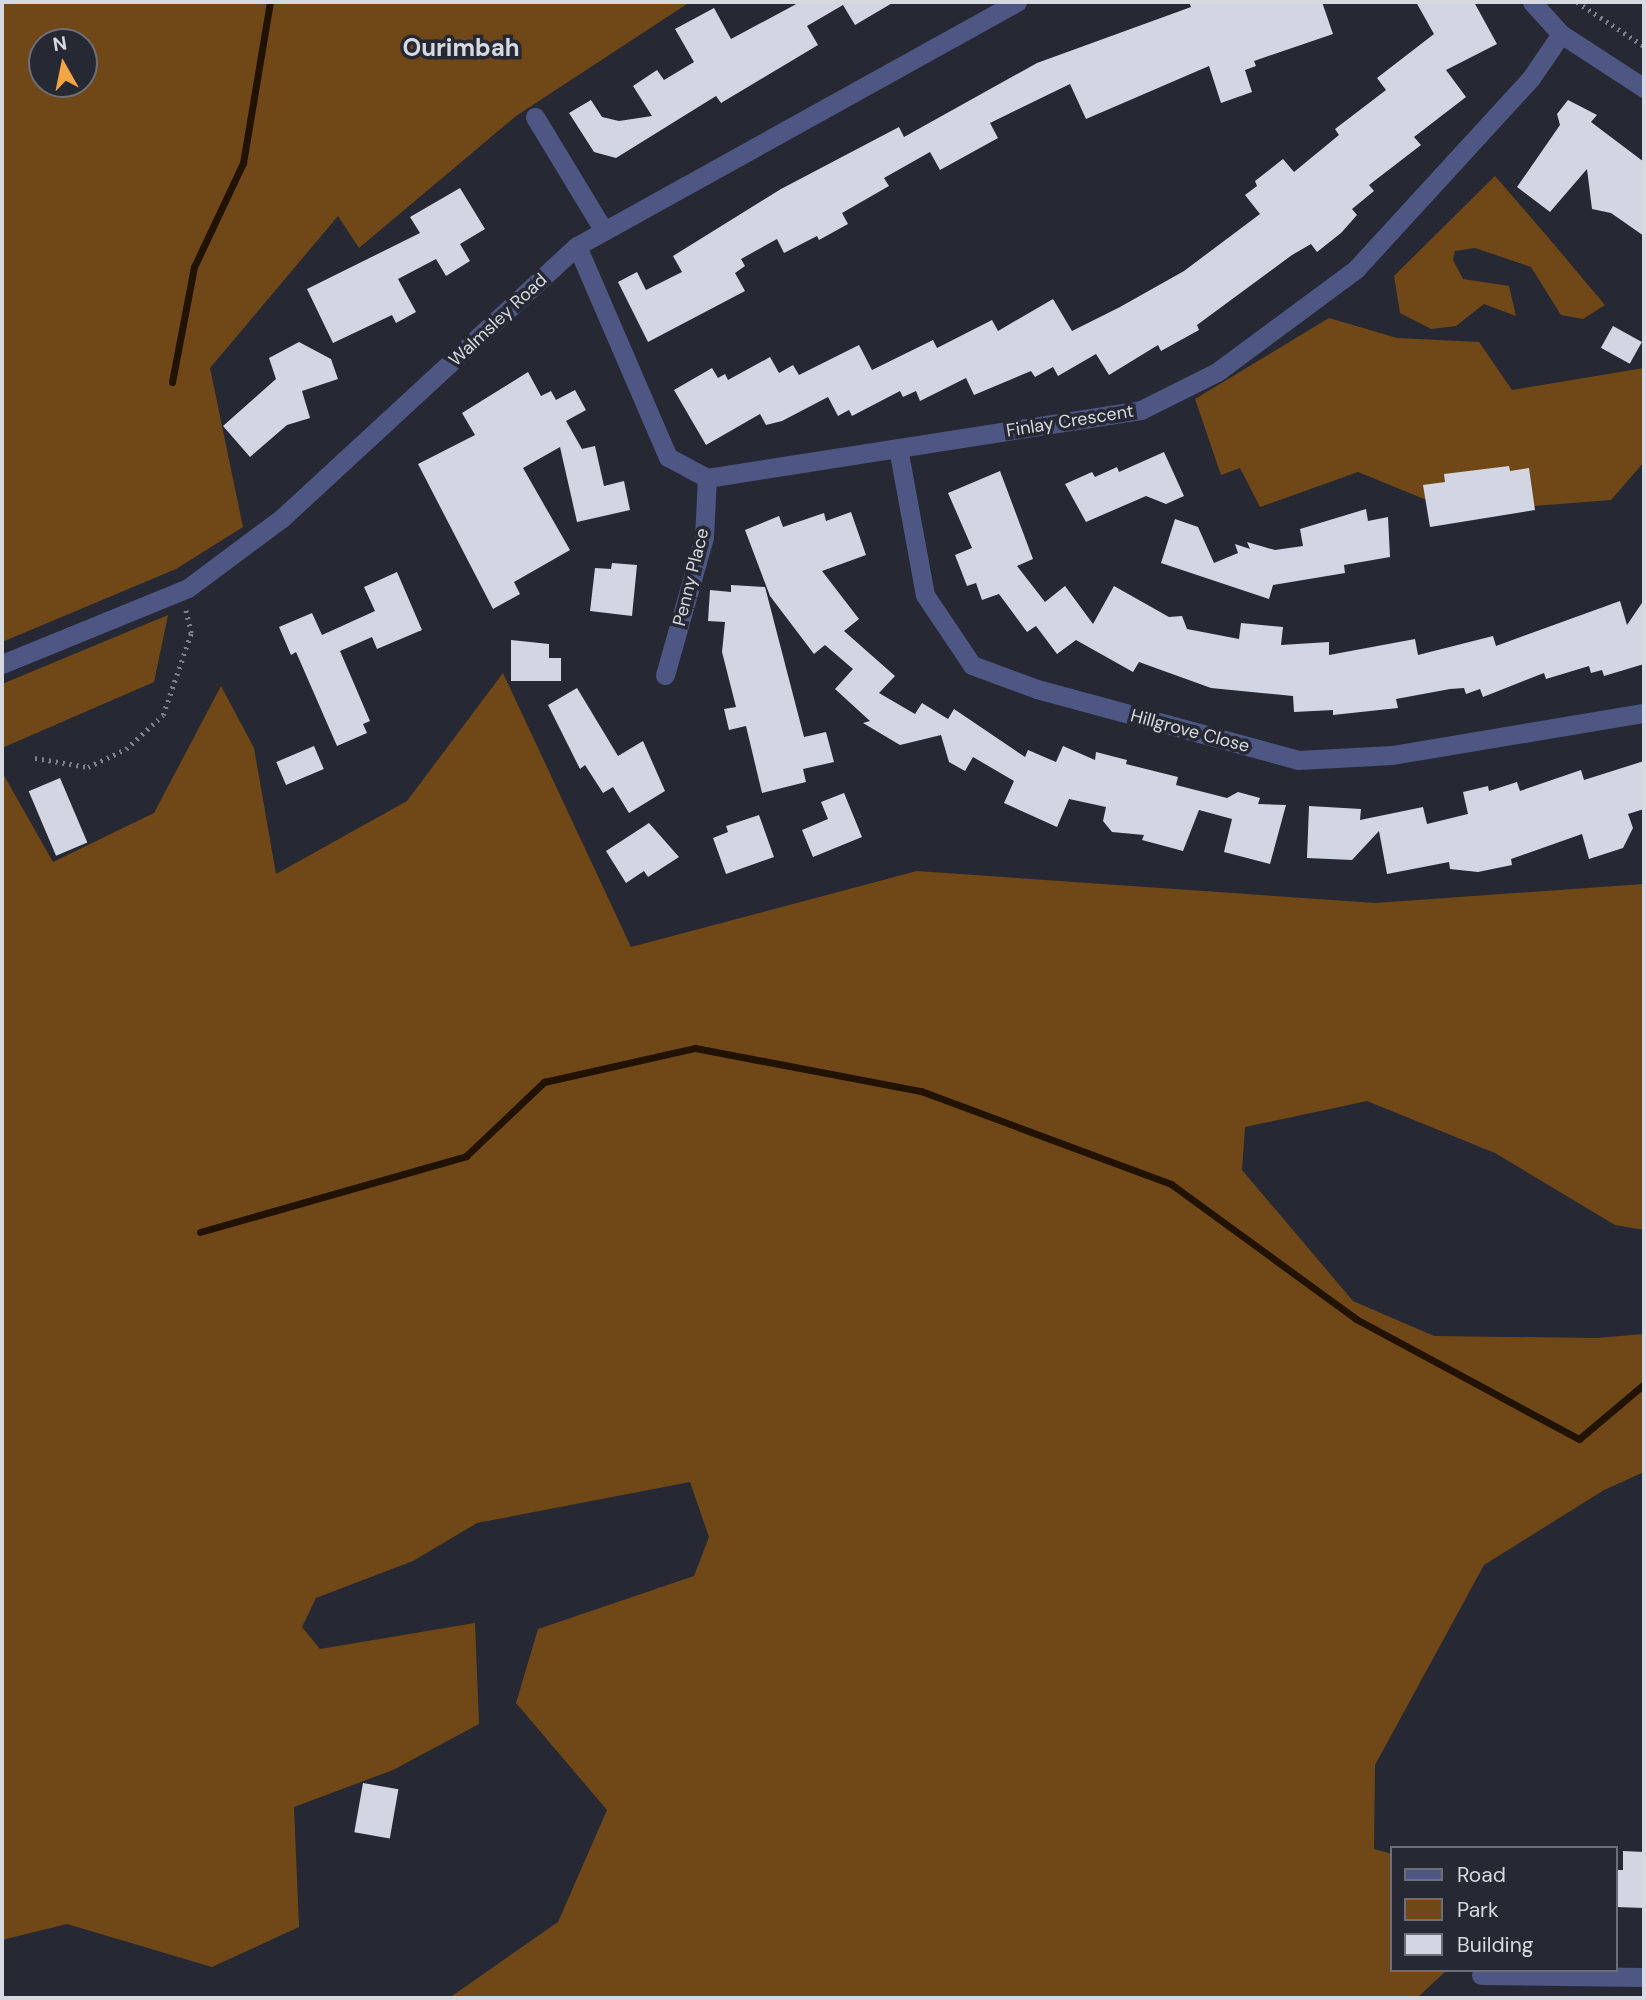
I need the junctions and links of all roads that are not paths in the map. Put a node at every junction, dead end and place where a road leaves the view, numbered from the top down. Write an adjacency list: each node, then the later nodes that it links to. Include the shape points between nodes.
1 (1017, 2): 6 (street, Walmsley Road)
2 (1532, 2): 3 (street)
3 (1561, 34): 4 (street); 8 (street, Finlay Crescent, via 1531,78 1356,269 1217,372 1141,410)
4 (1644, 88)
5 (536, 117): 6 (street)
6 (604, 231): 7 (street, Walmsley Road)
7 (577, 246): 9 (street, via 668,457); 10 (street, Walmsley Road, via 282,518 182,591)
8 (898, 448): 9 (street, Finlay Crescent); 12 (street, Hillgrove Close, via 925,595 972,665 1037,689 1298,760 1392,755)
9 (708, 478): 11 (street, Penny Place, via 704,537)
10 (2, 664)
11 (665, 675)
12 (1644, 713)
13 (1481, 1975): 14 (street)
14 (1644, 1977)

